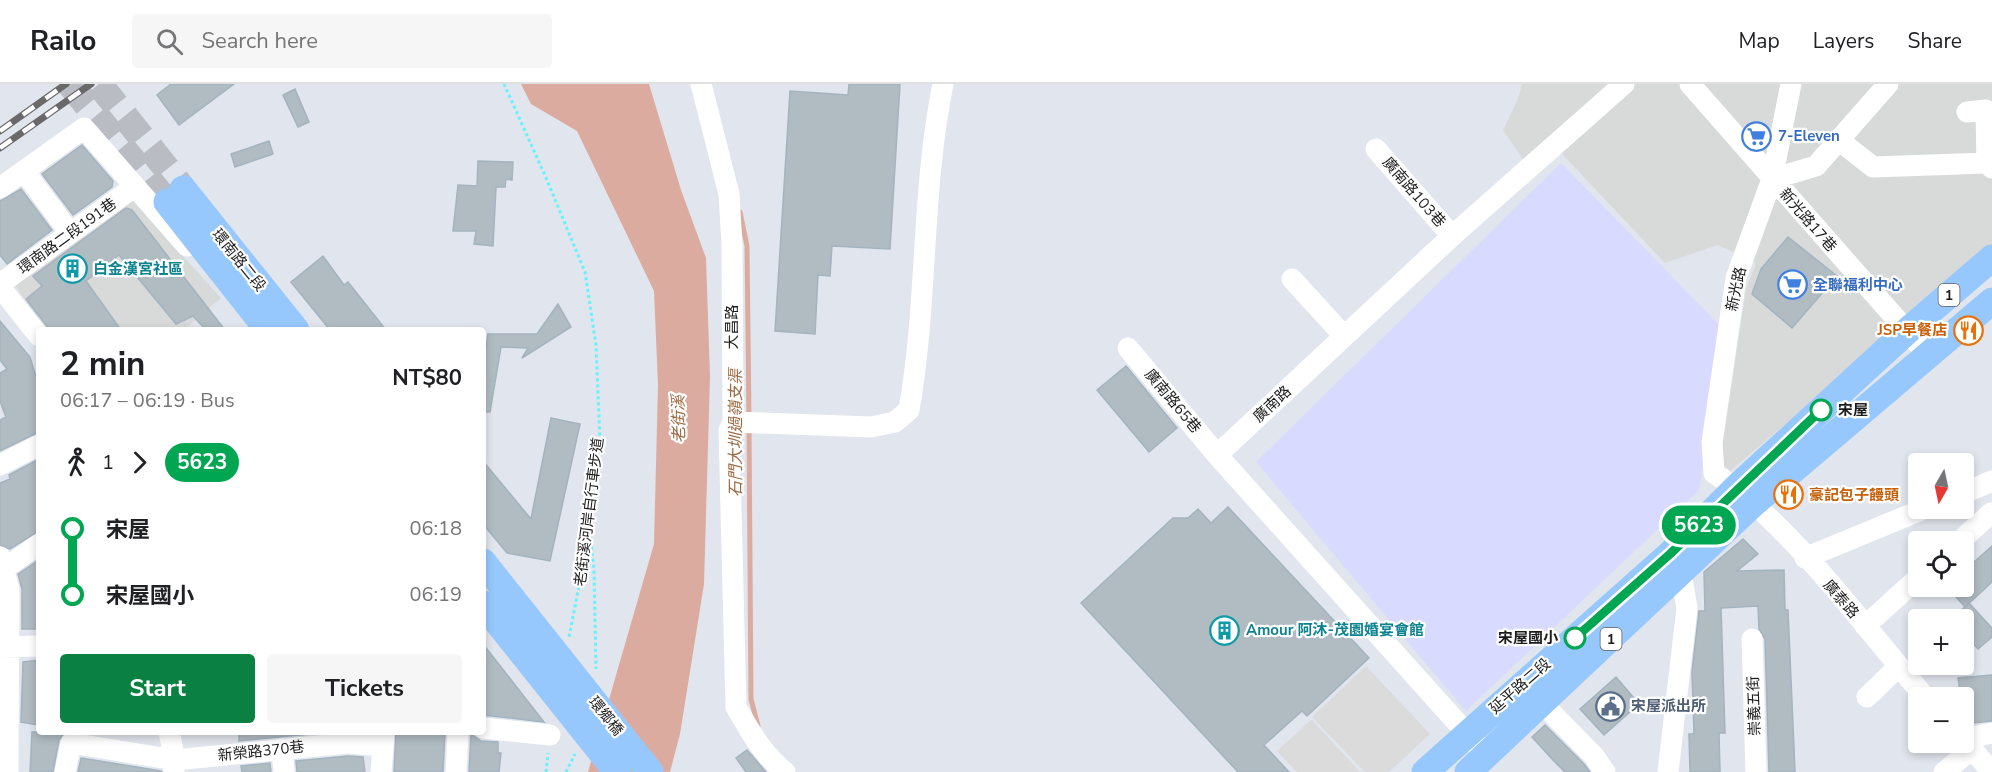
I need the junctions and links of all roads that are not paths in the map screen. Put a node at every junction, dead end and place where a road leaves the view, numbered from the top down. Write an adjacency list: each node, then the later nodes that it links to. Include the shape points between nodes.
1 (700, 84): 30 (street, via 723,247 724,422)
2 (943, 84): 30 (street, via 929,178 918,361 909,410 895,422 871,427)
3 (1623, 84): 17 (street, 廣南路)
4 (1690, 84): 12 (street, 新光路17巷)
5 (1791, 84): 12 (street, 新光路)
6 (1888, 84): 8 (street)
7 (1967, 112): 10 (street, via 1986,110)
8 (1840, 141): 10 (street, via 1874,167); 12 (street, via 1816,166)
9 (1376, 149): 17 (street, 廣南路103巷)
10 (1989, 165)
11 (24, 171): 13 (street, via 84,128); 14 (street); 16 (street)
12 (1772, 179): 26 (street, 新光路17巷); 36 (street, 新光路, via 1736,278 1712,442 1714,473)
13 (134, 187): 16 (street, 環南路二段191巷); 21 (street, via 208,270)
14 (0, 188)
15 (175, 196): 21 (main road, 環南路二段)
16 (70, 233): 19 (street, 環南路二段191巷)
17 (1452, 236): 27 (street, 廣南路)
18 (1992, 258): 26 (main road, 1)
19 (2, 278): 25 (street)
20 (1292, 279): 27 (street)
21 (253, 293): 23 (main road, 環南路二段); 24 (main road, 環南路二段)
22 (1992, 301): 29 (main road, 1)
23 (267, 327)
24 (293, 327)
25 (36, 331)
26 (1905, 332): 29 (street, 新光路17巷); 36 (main road, 延平路二段 / 1)
27 (1344, 336): 32 (street, 廣南路)
28 (1128, 348): 32 (street, 廣南路65巷)
29 (1928, 355): 36 (main road, 延平路二段 / 1)
30 (731, 426): 75 (street, via 736,707 754,738)
31 (36, 447): 33 (street)
32 (1217, 455): 57 (street)
33 (0, 465)
34 (1992, 481): 35 (street)
35 (1974, 489)
36 (1744, 496): 41 (street, 廣泰路); 43 (main road, 延平路二段 / 1)
37 (1991, 513): 39 (street)
38 (1908, 515): 41 (street)
39 (1971, 531)
40 (36, 546): 42 (street)
41 (1805, 558): 47 (street, 廣泰路)
42 (3, 562): 50 (street, via 9,589)
43 (1676, 563): 54 (main road, 延平路二段 / 1); 57 (main road, 延平路二段 / 1); 79 (street, via 1687,608)
44 (486, 566): 74 (main road, 環鄉橋)
45 (1908, 587): 47 (street)
46 (486, 608): 73 (main road, 環鄉橋)
47 (1865, 626): 51 (street, 廣泰路)
48 (1752, 639): 80 (street, 崇義五街)
49 (36, 646): 50 (street)
50 (5, 647): 68 (street)
51 (1899, 666): 52 (street, 廣泰路); 53 (street)
52 (1917, 687)
53 (1867, 697)
54 (1542, 703): 66 (main road, 延平路二段 / 1); 78 (street)
55 (486, 728): 60 (street)
56 (1992, 733): 62 (street)
57 (1466, 734): 66 (street); 76 (main road, 延平路二段 / 1)
58 (169, 735): 67 (street)
59 (458, 735): 72 (street)
60 (550, 735)
61 (383, 739): 63 (street, 新榮路370巷); 71 (street)
62 (1974, 740)
63 (282, 749): 67 (street, 新榮路370巷); 70 (street)
64 (1974, 752): 82 (street)
65 (1958, 753): 81 (street)
66 (1487, 754): 77 (main road, 延平路二段 / 1)
67 (174, 766): 69 (street, 新榮路370巷, via 71,743)
68 (8, 772)
69 (65, 772)
70 (284, 772)
71 (381, 772)
72 (456, 772)
73 (617, 772)
74 (650, 772)
75 (785, 772)
76 (1425, 772)
77 (1468, 772)
78 (1605, 772)
79 (1668, 772)
80 (1756, 772)
81 (1944, 772)
82 (1992, 772)

